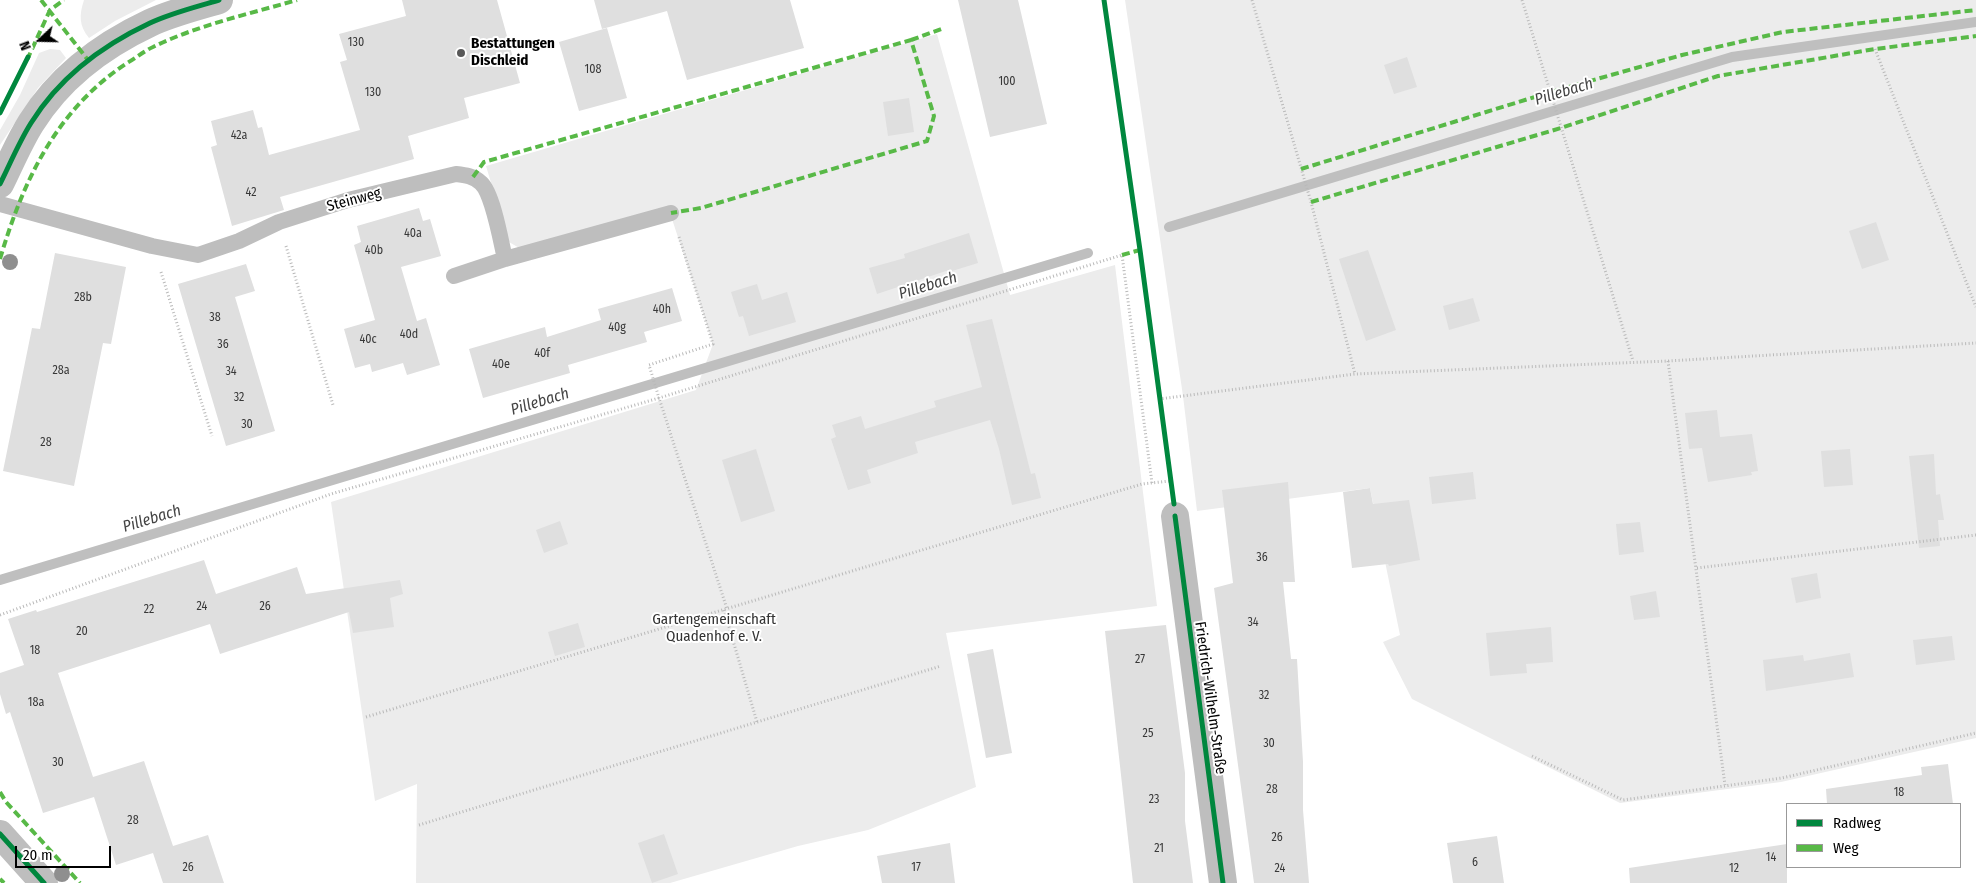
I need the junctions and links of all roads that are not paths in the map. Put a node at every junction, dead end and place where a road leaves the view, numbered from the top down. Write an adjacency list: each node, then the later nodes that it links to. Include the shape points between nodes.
1 (219, 0): 2 (street, via 151,22 88,60 49,98 31,122)
2 (0, 184)
3 (0, 204): 5 (lane, Steinweg, via 152,246 198,255 240,241 279,222 348,200 466,174 482,183 489,195)
4 (671, 213): 5 (lane)
5 (505, 259): 6 (lane)
6 (454, 276)
7 (1175, 516): 10 (street, Friedrich-Wilhelm-Straße)
8 (0, 834): 9 (street)
9 (44, 883)
10 (1223, 883)

